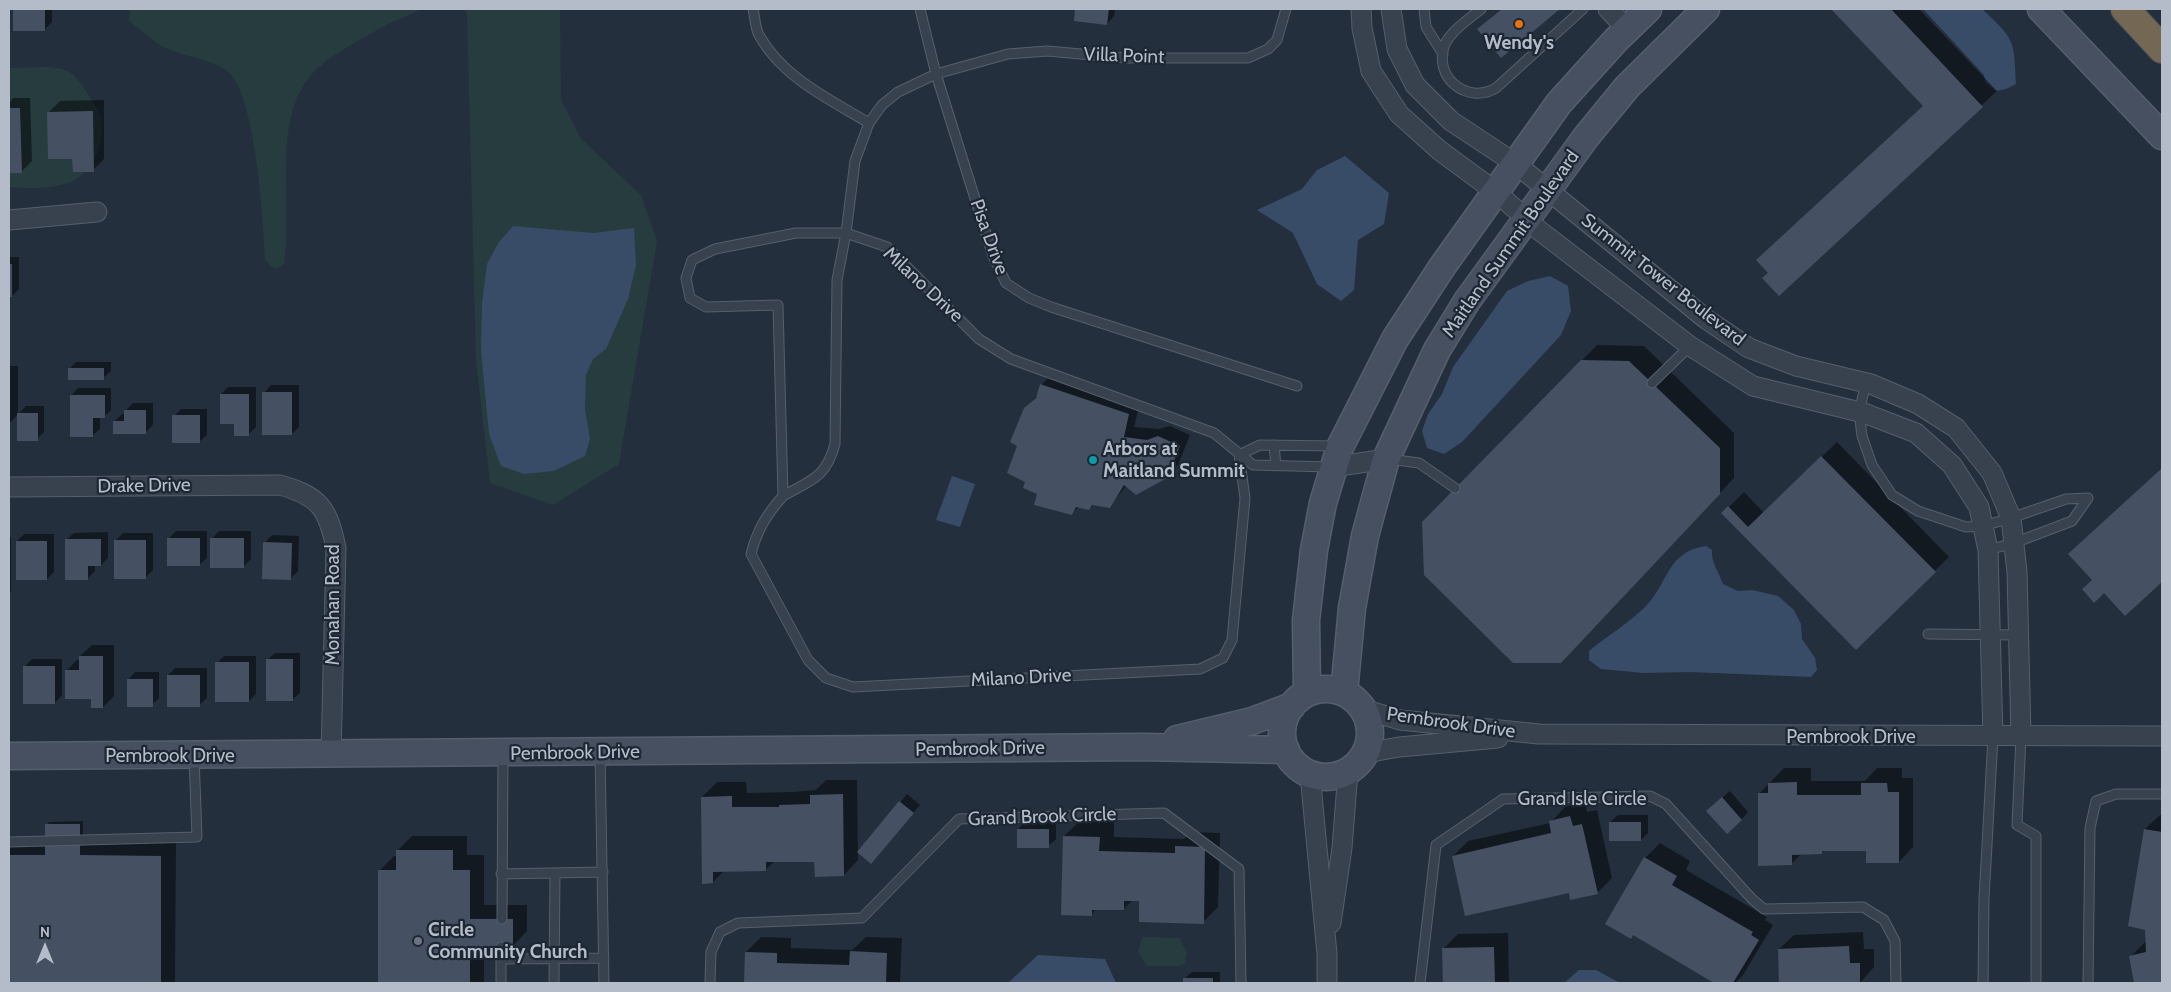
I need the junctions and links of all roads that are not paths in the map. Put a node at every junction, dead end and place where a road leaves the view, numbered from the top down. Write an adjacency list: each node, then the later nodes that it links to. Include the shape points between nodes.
1 (753, 9): 18 (lane, via 758,34 780,65)
2 (920, 9): 17 (lane, Pisa Drive)
3 (1286, 9): 17 (lane, Villa Point, via 1277,40 1268,49 1248,58 1126,58 1047,52 1008,54)
4 (1361, 9): 22 (street, Summit Tower Boulevard, via 1371,71 1399,114 1439,150)
5 (1391, 9): 20 (street, Summit Tower Boulevard, via 1397,49 1415,85 1451,121)
6 (1424, 9): 16 (lane, via 1426,27)
7 (1481, 9): 16 (lane, via 1451,35)
8 (1583, 9): 16 (lane, via 1488,92 1468,93 1457,88 1443,66)
9 (1608, 9): 14 (street)
10 (1648, 9): 14 (street)
11 (1706, 9): 21 (street, Maitland Summit Boulevard, via 1627,87)
12 (2041, 9): 19 (street)
13 (2125, 9): 15 (highway)
14 (1628, 29): 20 (street, via 1559,103)
15 (2162, 49)
16 (1443, 54)
17 (936, 74): 18 (lane, Milano Drive, via 898,92 882,105); 30 (lane, Pisa Drive, via 993,256 1006,283 1051,307)
18 (869, 123): 26 (lane, Milano Drive, via 855,161)
19 (2162, 136)
20 (1516, 164): 21 (street, Summit Tower Boulevard); 22 (street)
21 (1548, 188): 25 (street, Maitland Summit Boulevard); 29 (street, Summit Tower Boulevard, via 1706,318 1749,348 1796,366)
22 (1496, 192): 25 (street, Summit Tower Boulevard); 34 (street, via 1394,339)
23 (97, 212): 24 (street)
24 (9, 220)
25 (1526, 220): 27 (street, Summit Tower Boulevard); 35 (street, Maitland Summit Boulevard, via 1466,301 1437,350)
26 (846, 233): 33 (lane, Milano Drive, via 887,247 979,339 1011,359 1214,433); 40 (lane, Milano Drive, via 837,280 835,444 830,462 819,476); 40 (lane, Milano Drive, via 796,233 715,249 692,260 686,278 690,298 706,307 778,305)
27 (1690, 346): 28 (lane); 31 (street, Summit Tower Boulevard, via 1753,386)
28 (1652, 383)
29 (1866, 383): 31 (lane); 41 (street, Summit Tower Boulevard, via 1918,404 1956,428 1992,474)
30 (1298, 386)
31 (1859, 412): 42 (street, Summit Tower Boulevard, via 1916,433 1952,464 1979,507); 42 (lane, via 1862,436 1872,465 1892,495 1918,511 1962,527)
32 (1274, 445): 33 (lane, Milano Drive, via 1260,445); 34 (lane, Milano Drive); 36 (lane)
33 (1239, 455): 36 (lane, Milano Drive, via 1252,465); 40 (lane, Milano Drive, via 1245,498 1232,640 1223,658 1200,669 853,687 826,678 808,660 751,554 756,534 767,514)
34 (1337, 457): 35 (street, Milano Drive); 36 (lane, Milano Drive); 48 (street, via 1314,550)
35 (1386, 459): 39 (lane, via 1419,463); 49 (street, Maitland Summit Boulevard, via 1365,536 1352,608)
36 (1276, 466)
37 (280, 485): 38 (street, Drake Drive); 58 (street, Monahan Road, via 302,491 320,505 331,525 336,548)
38 (9, 487)
39 (1455, 488)
40 (783, 496)
41 (2011, 518): 42 (lane); 43 (street, Summit Tower Boulevard); 43 (lane, via 2066,499 2088,498 2072,521)
42 (1983, 526): 44 (street, Summit Tower Boulevard)
43 (2014, 543): 44 (lane); 47 (street, Summit Tower Boulevard)
44 (1988, 550): 46 (street, Summit Tower Boulevard)
45 (1928, 634): 46 (lane)
46 (1990, 635): 47 (lane); 53 (street, Summit Tower Boulevard)
47 (2019, 635): 51 (street, Summit Tower Boulevard)
48 (1299, 700): 49 (street, via 1329,689); 54 (street, Pembrook Drive, via 1252,721); 55 (street, via 1284,721 1282,736)
49 (1354, 701): 50 (street, Pembrook Drive, via 1400,720); 61 (street, via 1370,723 1370,738)
50 (1539, 734): 53 (street, Pembrook Drive); 61 (street, Pembrook Drive, via 1399,747)
51 (2021, 736): 52 (street, Pembrook Drive); 53 (street, Pembrook Drive); 83 (lane, via 2017,825 2036,836)
52 (2162, 736)
53 (1993, 737): 82 (lane)
54 (1142, 747): 55 (street, Pembrook Drive); 56 (street, Pembrook Drive)
55 (1286, 750): 62 (street, via 1294,763)
56 (600, 752): 57 (street, Pembrook Drive); 65 (lane)
57 (503, 753): 58 (street, Pembrook Drive); 67 (lane)
58 (331, 755): 60 (street, Pembrook Drive)
59 (9, 756): 60 (street, Pembrook Drive)
60 (194, 756): 64 (lane, via 197,837)
61 (1357, 762): 62 (street, via 1325,777); 70 (street)
62 (1310, 774): 70 (street)
63 (2162, 794): 84 (lane, via 2116,794 2096,801 2090,828)
64 (9, 842)
65 (603, 872): 66 (lane); 71 (lane)
66 (555, 873): 67 (lane); 73 (lane)
67 (501, 874): 68 (lane)
68 (502, 919)
69 (501, 947): 72 (lane)
70 (1327, 954): 79 (street)
71 (604, 958): 73 (lane); 76 (lane)
72 (501, 959): 73 (lane); 74 (lane)
73 (554, 959): 75 (lane)
74 (501, 983)
75 (554, 983)
76 (604, 983)
77 (710, 983): 78 (lane, Grand Brook Circle, via 711,952 720,932 738,923 862,918 959,819 1164,813 1239,869)
78 (1241, 983)
79 (1327, 983)
80 (1420, 983): 81 (lane, Grand Isle Circle, via 1436,844 1503,799 1650,796 1666,804 1764,909 1863,907 1884,920 1895,940)
81 (1896, 983)
82 (1983, 983)
83 (2036, 983)
84 (2088, 983)

